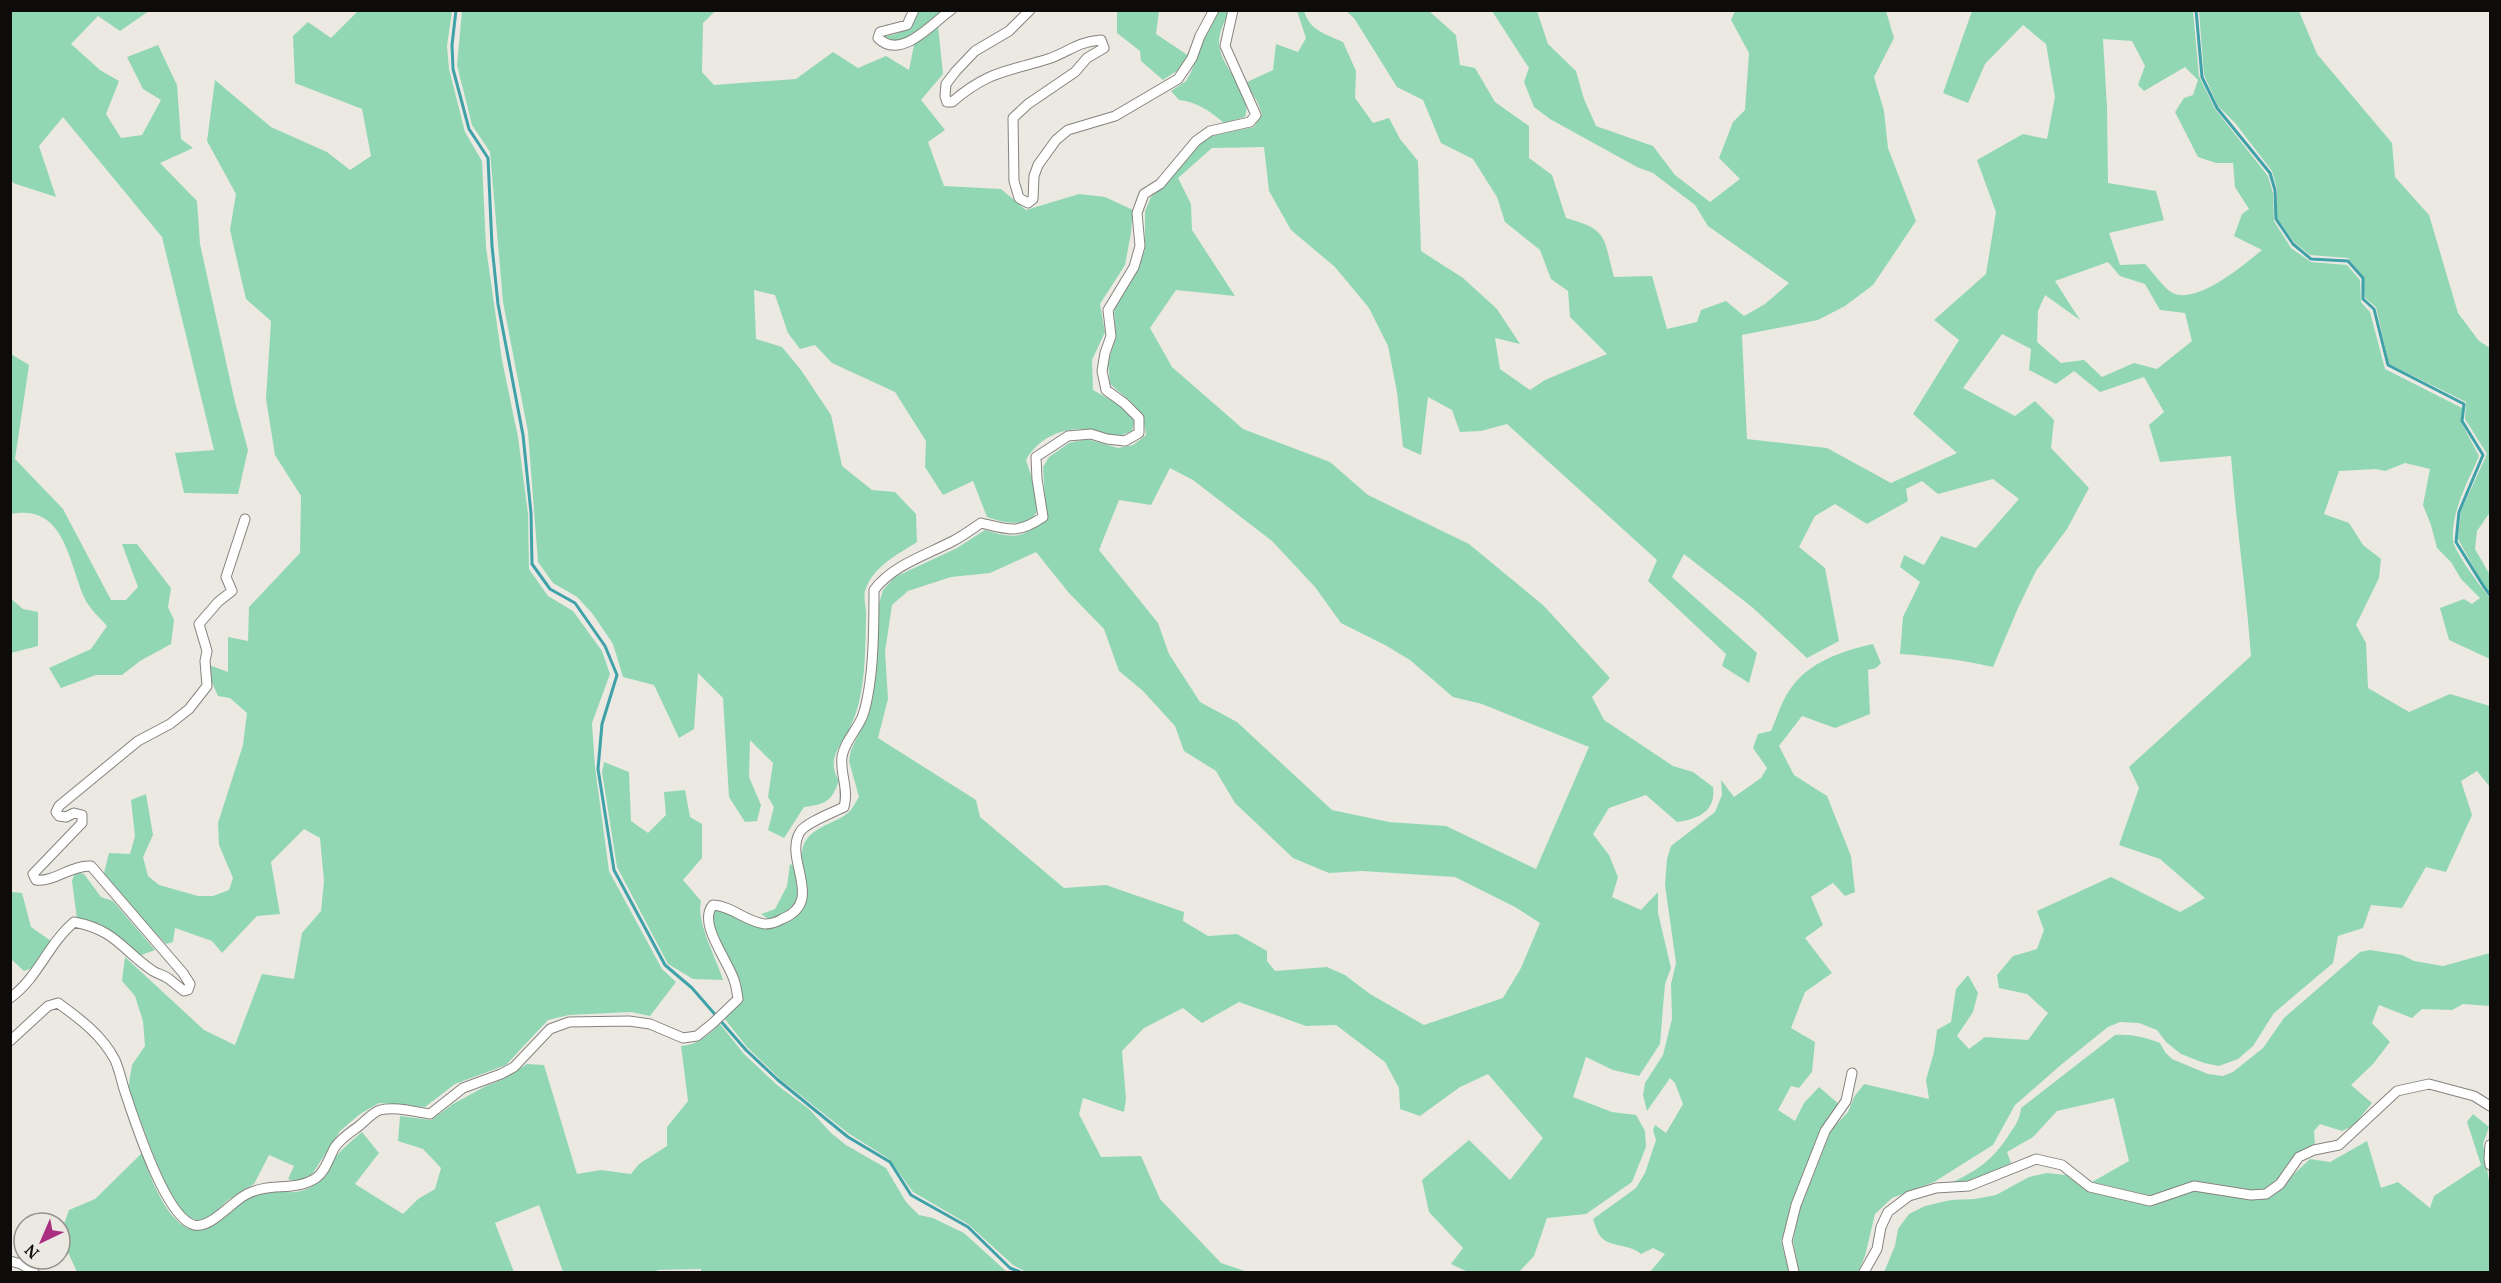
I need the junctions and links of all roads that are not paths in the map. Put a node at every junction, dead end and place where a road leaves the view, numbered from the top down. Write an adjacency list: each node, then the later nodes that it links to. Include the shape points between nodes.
1 (914, 10): 2 (street, via 907,25 880,32 878,38 894,46 908,43)
2 (951, 10)
3 (1030, 10): 4 (street, via 1009,31 975,51 946,84 945,96 947,102 952,102 988,76 1052,58 1083,42 1101,40 1104,48 1013,118 1014,181 1019,198 1029,203 1038,165 1056,140 1068,130 1115,116 1178,79)
4 (1214, 10)
5 (1233, 10): 8 (street, via 1225,46 1257,115 1250,123 1210,131 1196,141 1160,184 1144,194 1137,213 1140,246 1134,267 1108,310 1111,336 1102,371 1106,390 1139,418 1139,433 1125,441 1091,434 1068,436 1036,457 1043,517 1029,527 1013,531 981,523 956,540 901,566 874,590 863,716 843,754 847,796 844,807 800,832 797,859 803,889 800,906 788,917 764,924 723,906 713,905 708,910 712,935 735,980 738,999 713,1023 697,1036 682,1038 650,1024 629,1021 569,1022 550,1029 513,1067 463,1088 430,1114 379,1110 336,1146 319,1176 308,1183 261,1188 245,1194 210,1222 195,1225 186,1221 161,1188 115,1061 101,1039 58,1003 48,1006)
6 (245, 519): 7 (street, via 226,577 232,591 199,624 207,651 207,686 189,709 138,741 59,806 56,812 60,816 82,815 82,823 33,874 36,880 44,881 91,866 183,973 190,984 188,990 153,971 107,934 74,922 61,933 21,990)
7 (10, 998)
8 (10, 1041)
9 (1852, 1073): 15 (street, via 1846,1101 1825,1131 1796,1205 1787,1241)
10 (2490, 1106): 16 (street, via 2474,1096 2429,1084 2397,1091 2339,1145 2299,1157 2280,1184 2266,1194 2194,1186 2150,1201 2090,1186 2062,1164 2036,1159 1969,1186 1936,1188 1909,1196 1888,1212 1877,1249)
11 (2490, 1145): 12 (street)
12 (2490, 1165)
13 (10, 1261): 14 (street)
14 (34, 1272)
15 (1794, 1272)
16 (1864, 1272)

